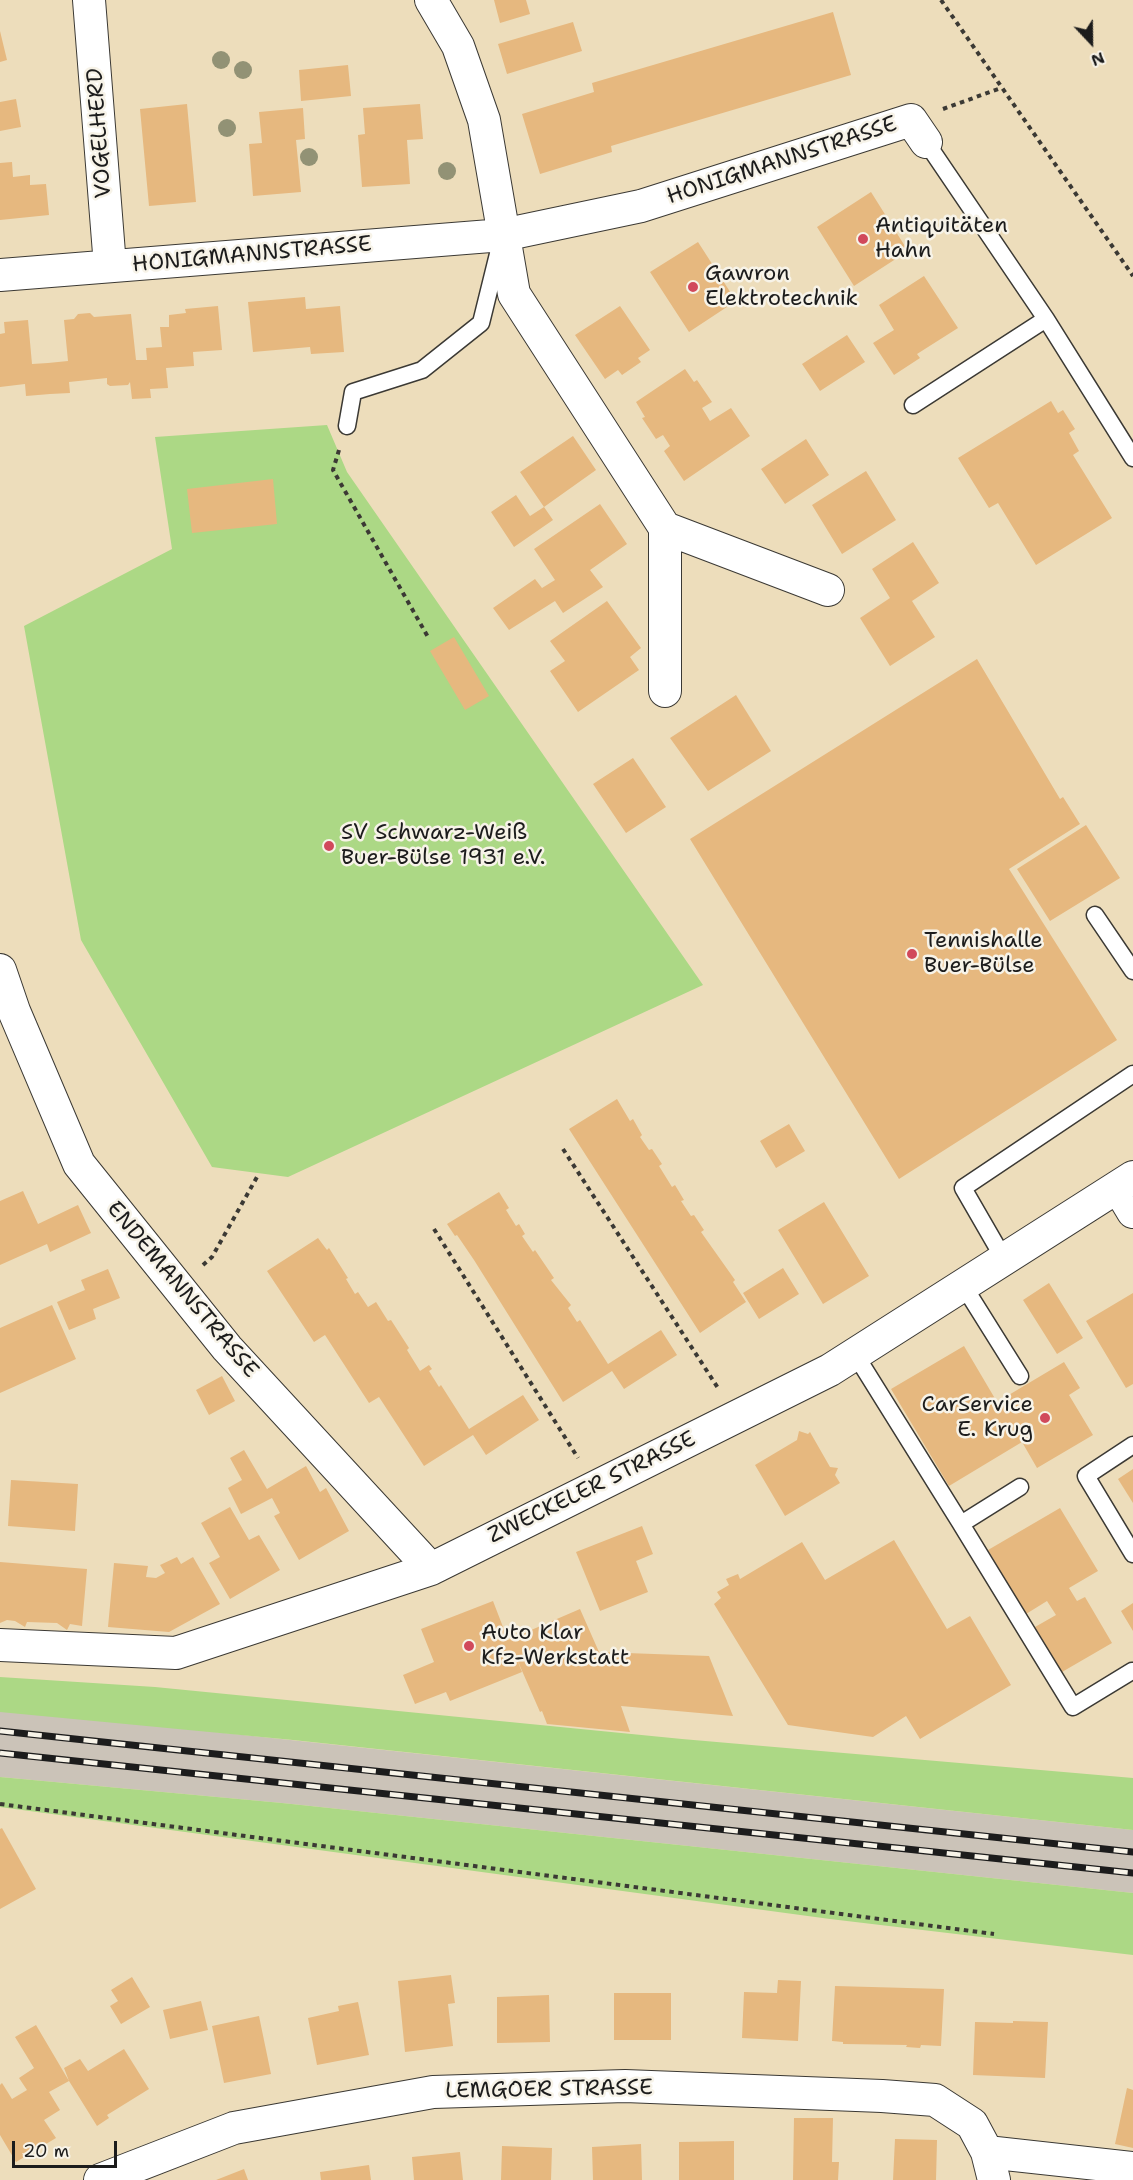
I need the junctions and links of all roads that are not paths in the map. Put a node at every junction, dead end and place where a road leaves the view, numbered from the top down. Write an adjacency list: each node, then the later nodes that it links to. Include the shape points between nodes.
1 (89, 0): 5 (street, VOGELHERD)
2 (431, 0): 4 (street, via 458,46 484,120)
3 (918, 131): 4 (street, HONIGMANNSTRASSE, via 641,206); 7 (lane, HONIGMANNSTRASSE)
4 (503, 235): 5 (street, HONIGMANNSTRASSE); 9 (lane, via 481,323 422,370 353,393); 11 (street, via 514,294)
5 (110, 266): 6 (street, HONIGMANNSTRASSE)
6 (0, 275)
7 (1046, 319): 8 (lane); 10 (lane, HONIGMANNSTRASSE)
8 (913, 405)
9 (347, 426)
10 (1133, 458)
11 (665, 528): 12 (street); 13 (street)
12 (828, 590)
13 (665, 691)
14 (1095, 915): 16 (lane)
15 (0, 970): 27 (street, ENDEMANNSTRASSE, via 79,1164 227,1348)
16 (1133, 971)
17 (1133, 1074): 19 (lane, via 963,1188)
18 (1128, 1192): 19 (street, ZWECKELER STRASSE)
19 (1004, 1259): 20 (street, ZWECKELER STRASSE)
20 (963, 1285): 21 (street, ZWECKELER STRASSE); 22 (lane)
21 (855, 1354): 25 (lane); 27 (street, ZWECKELER STRASSE)
22 (1020, 1376)
23 (1133, 1445): 26 (lane, via 1086,1476)
24 (1020, 1487): 25 (lane)
25 (961, 1524): 29 (lane, via 1073,1707)
26 (1133, 1554)
27 (431, 1569): 28 (street, ZWECKELER STRASSE, via 176,1653)
28 (0, 1645)
29 (1132, 1671)
30 (991, 2166): 31 (street); 32 (street, LEMGOER STRASSE, via 972,2124 935,2100 601,2086 433,2092 234,2128)
31 (1133, 2168)
32 (100, 2180)

